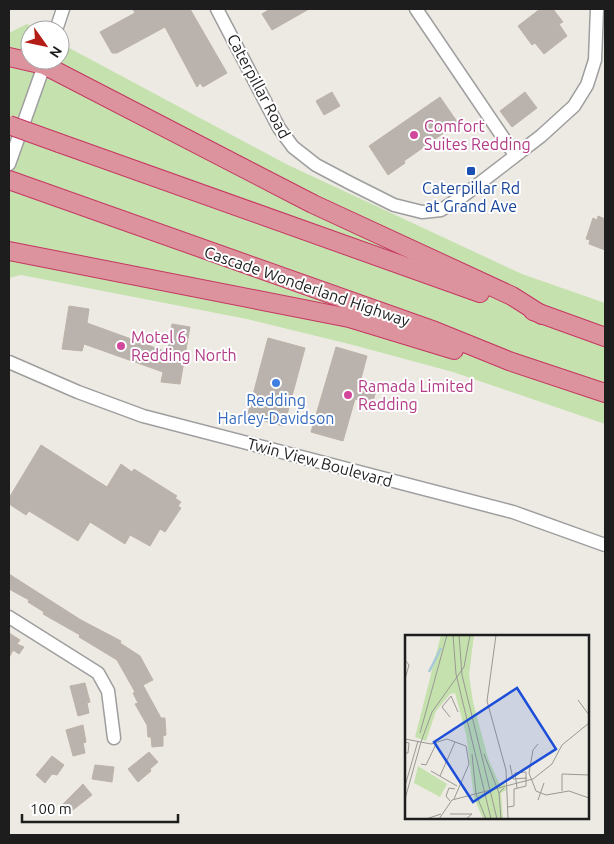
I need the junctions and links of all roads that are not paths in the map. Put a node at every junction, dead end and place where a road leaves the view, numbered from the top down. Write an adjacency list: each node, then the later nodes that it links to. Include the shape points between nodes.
1 (217, 9): 7 (street, Caterpillar Road, via 284,136 293,147 316,165 367,192 407,209 422,212 441,210)
2 (416, 9): 7 (street)
3 (598, 9): 7 (street, Caterpillar Road, via 595,60 587,86 567,113)
4 (42, 70): 8 (street)
5 (60, 70): 11 (highway, via 313,204 512,296)
6 (9, 125): 11 (highway, bridge)
7 (515, 156)
8 (9, 164)
9 (9, 180): 13 (highway, Cascade Wonderland Highway, via 435,331)
10 (9, 251): 13 (highway, via 340,316 463,352)
11 (542, 315): 12 (highway)
12 (605, 337)
13 (509, 361): 15 (highway, Cascade Wonderland Highway)
14 (9, 362): 16 (street, Twin View Boulevard, via 143,416 512,512)
15 (605, 393)
16 (605, 545)
17 (9, 616): 18 (street, via 98,673 108,691)
18 (114, 738)

